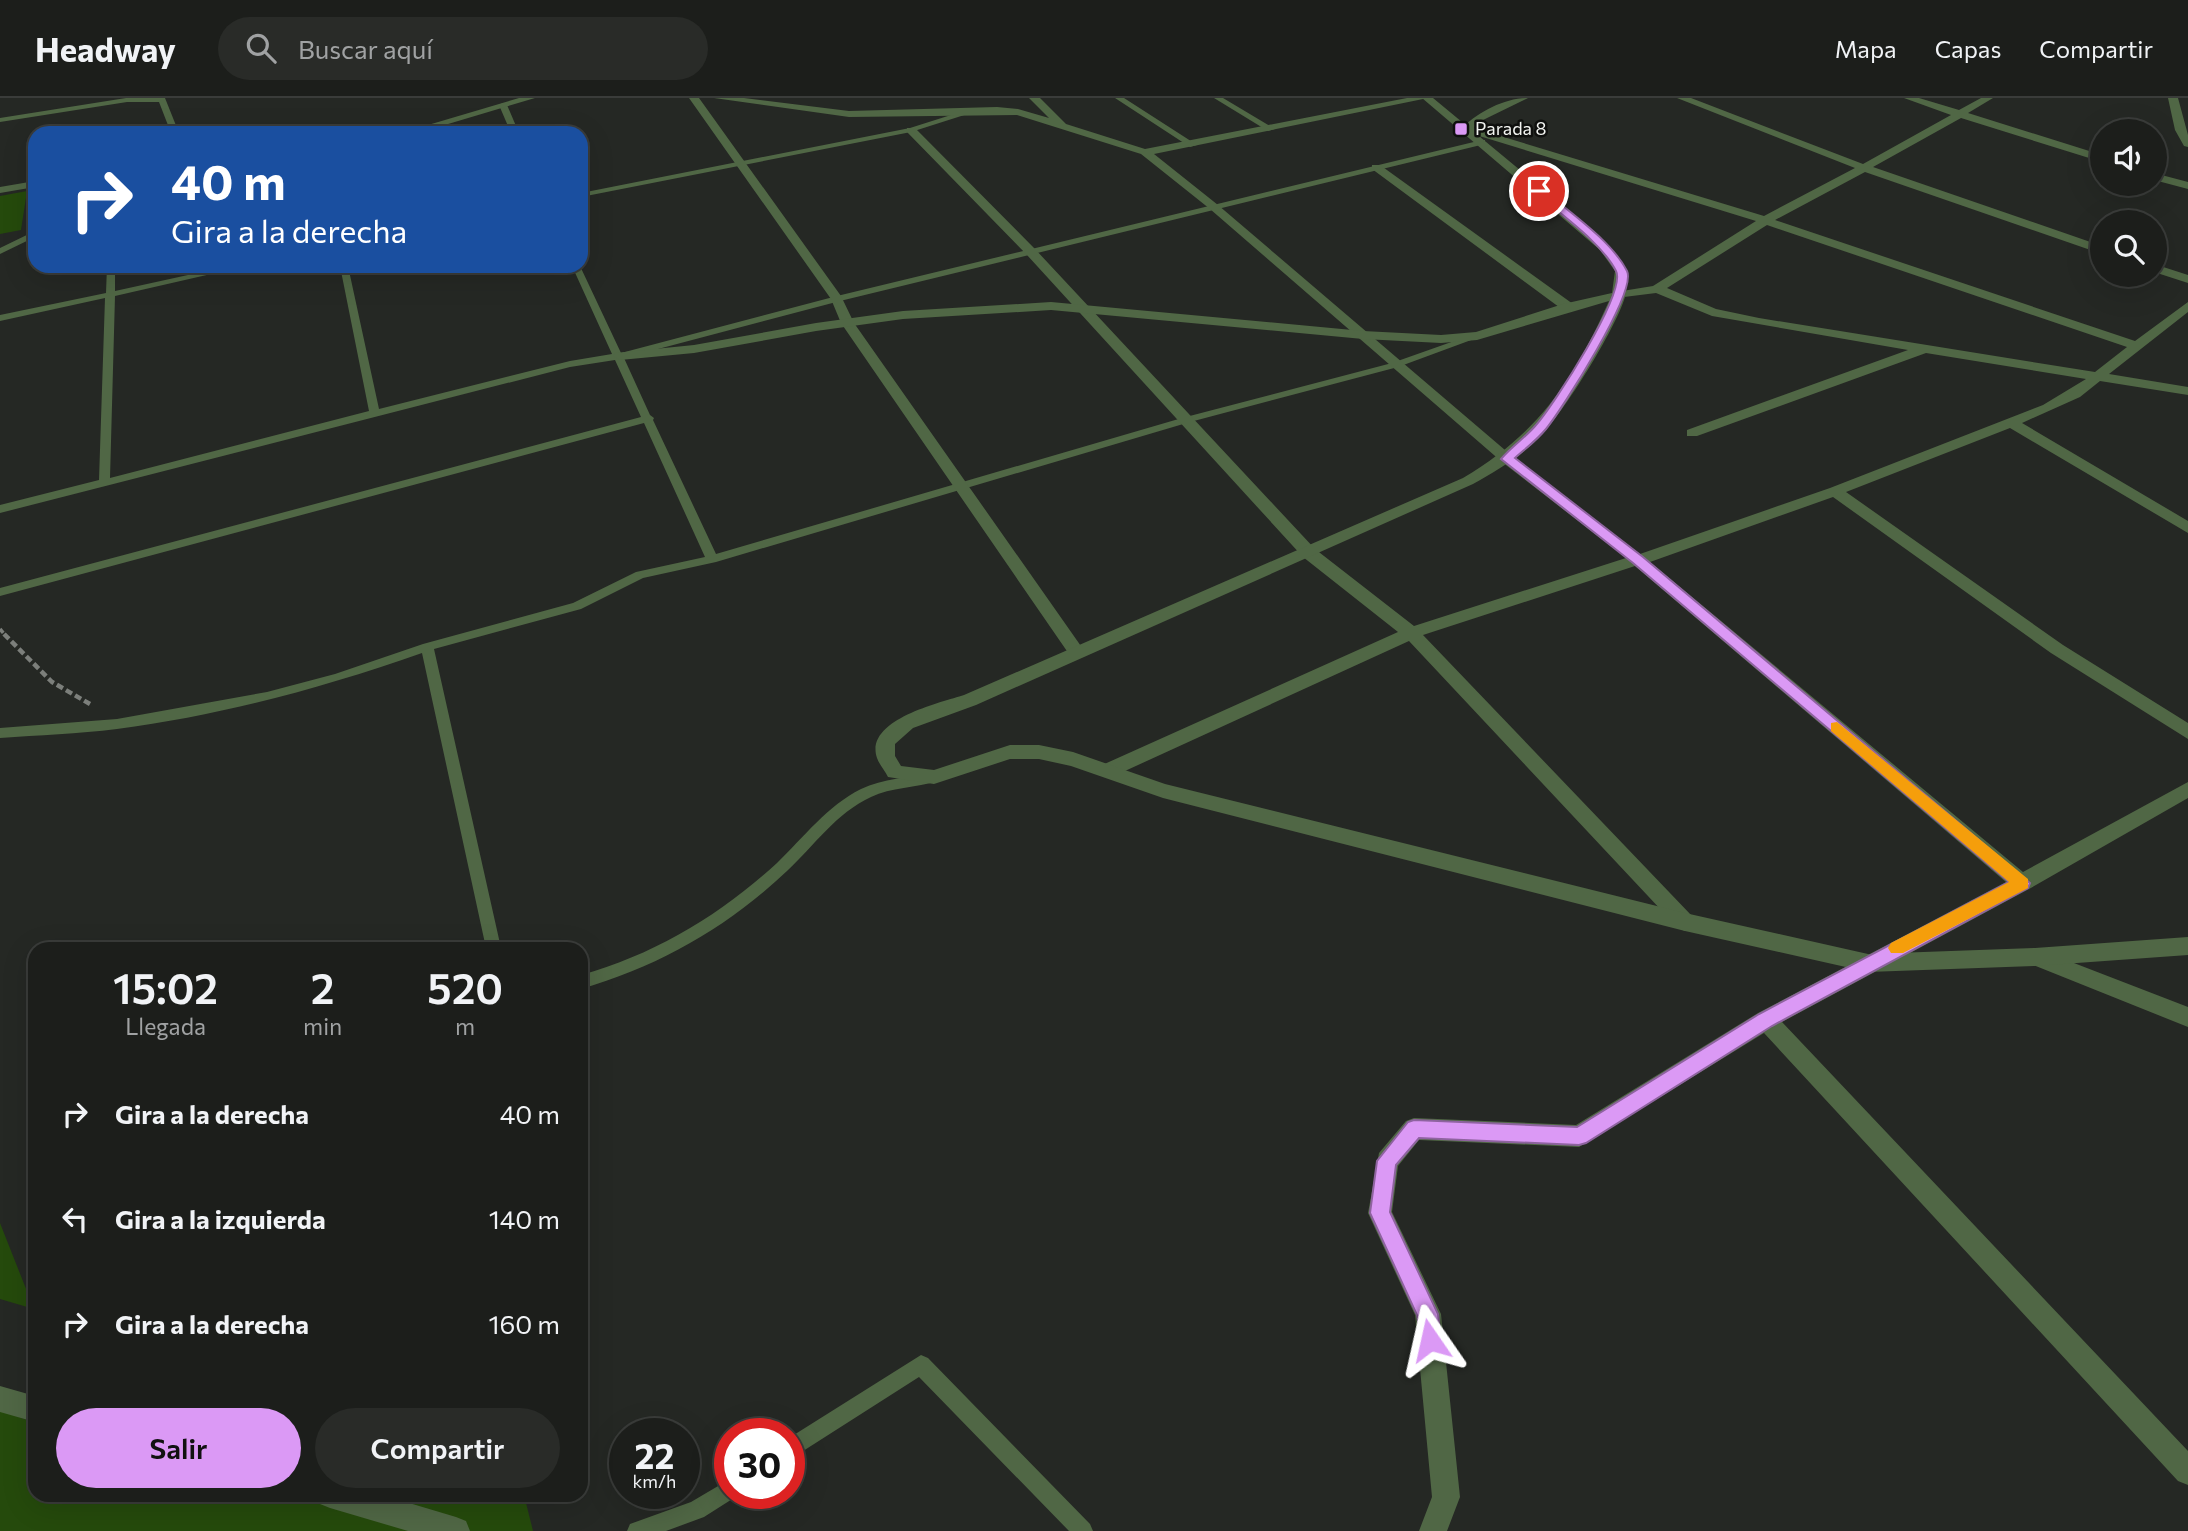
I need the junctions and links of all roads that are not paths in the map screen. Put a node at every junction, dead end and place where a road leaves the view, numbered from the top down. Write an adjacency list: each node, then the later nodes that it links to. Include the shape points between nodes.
1 (530, 98): 15 (street)
2 (694, 98): 31 (street)
3 (719, 98): 16 (street, via 849,114)
4 (1034, 98): 22 (street)
5 (1119, 98): 28 (lane)
6 (1219, 98): 24 (lane)
7 (1425, 98): 14 (street); 23 (street)
8 (1523, 98): 23 (street)
9 (1682, 98): 33 (street)
10 (1909, 98): 17 (street)
11 (1988, 98): 17 (street)
12 (161, 99): 18 (lane); 19 (lane)
13 (2174, 99): 27 (street)
14 (1393, 100): 24 (street)
15 (503, 104): 20 (street); 21 (lane)
16 (976, 110): 22 (street, via 1018,112); 25 (lane)
17 (1960, 114): 30 (street); 33 (street)
18 (0, 120)
19 (172, 126)
20 (429, 126)
21 (512, 126)
22 (1066, 128): 29 (street)
23 (1467, 128): 26 (street); 40 (street)
24 (1271, 129): 28 (street)
25 (911, 130): 31 (lane); 44 (street)
26 (1482, 142): 32 (lane); 53 (street, via 1615,261 1624,283)
27 (2188, 144)
28 (1193, 145): 29 (street)
29 (1145, 152): 39 (street)
30 (2090, 155)
31 (740, 163): 38 (lane); 54 (street)
32 (1376, 167): 39 (lane); 56 (street)
33 (1862, 167): 40 (street); 42 (street)
34 (2167, 180): 36 (street)
35 (28, 185): 37 (street)
36 (2188, 187)
37 (0, 190)
38 (588, 194)
39 (1214, 207): 44 (lane); 60 (street)
40 (1767, 221): 51 (street); 62 (street)
41 (28, 237): 43 (lane)
42 (2090, 246)
43 (0, 251)
44 (1031, 252): 54 (lane); 57 (street)
45 (2167, 272): 50 (street)
46 (111, 273): 52 (lane)
47 (209, 273): 52 (lane)
48 (345, 273): 68 (lane)
49 (579, 273): 64 (lane)
50 (2188, 279)
51 (1657, 289): 53 (street); 63 (street, via 1712,312)
52 (111, 294): 58 (lane); 74 (lane)
53 (1620, 295): 56 (street); 73 (street, via 1569,388 1541,428)
54 (837, 299): 59 (street); 64 (lane)
55 (2188, 306): 62 (street)
56 (1569, 307): 61 (street)
57 (1083, 309): 59 (street, via 1014,307); 60 (street); 70 (street)
58 (0, 318)
59 (848, 323): 64 (street, via 659,356); 75 (street)
60 (1363, 335): 61 (street); 65 (street)
61 (1476, 336): 65 (lane)
62 (2138, 346): 66 (street)
63 (1922, 349): 66 (street); 72 (street)
64 (620, 356): 68 (lane); 69 (lane)
65 (1395, 365): 70 (lane); 73 (street)
66 (2097, 377): 67 (street); 71 (street, via 2075,394)
67 (2188, 391)
68 (374, 412): 74 (lane)
69 (649, 418): 80 (lane); 82 (lane)
70 (1186, 420): 75 (lane); 79 (street)
71 (2012, 423): 76 (street); 78 (street)
72 (1692, 433)
73 (1507, 459): 79 (street); 81 (street)
74 (104, 482): 77 (lane)
75 (961, 484): 80 (lane); 85 (street)
76 (1835, 491): 81 (street); 86 (street, via 2057,649)
77 (0, 509)
78 (2188, 528)
79 (1309, 553): 83 (street); 85 (street)
80 (712, 559): 84 (lane, via 640,575 578,606)
81 (1638, 560): 83 (street); 91 (street)
82 (0, 592)
83 (1411, 633): 88 (street); 92 (street)
84 (427, 647): 87 (lane, via 267,698 117,724); 93 (lane)
85 (1077, 653): 89 (street, via 970,700 922,715 890,735 885,762 895,772)
86 (2188, 732)
87 (0, 733)
88 (1107, 771): 89 (street, via 1039,752 1010,752); 92 (street, via 1163,791)
89 (934, 777): 97 (lane, via 865,793 834,816 737,908 679,944)
90 (2188, 789): 91 (street)
91 (2022, 883): 96 (street)
92 (1685, 922): 96 (street)
93 (493, 942)
94 (2188, 946): 95 (street)
95 (2035, 957): 96 (street); 98 (street)
96 (1868, 963): 99 (street)
97 (588, 980)
98 (2188, 1017)
99 (1766, 1020): 103 (street); 109 (street, via 1579,1136 1414,1129 1387,1161 1380,1213 1427,1314 1446,1497)
100 (0, 1399): 101 (street)
101 (28, 1407)
102 (805, 1440): 108 (lane, via 921,1365)
103 (2188, 1471)
104 (714, 1499): 107 (lane, via 697,1510)
105 (357, 1502): 106 (street)
106 (456, 1531)
107 (637, 1531)
108 (1083, 1531)
109 (1433, 1531)

